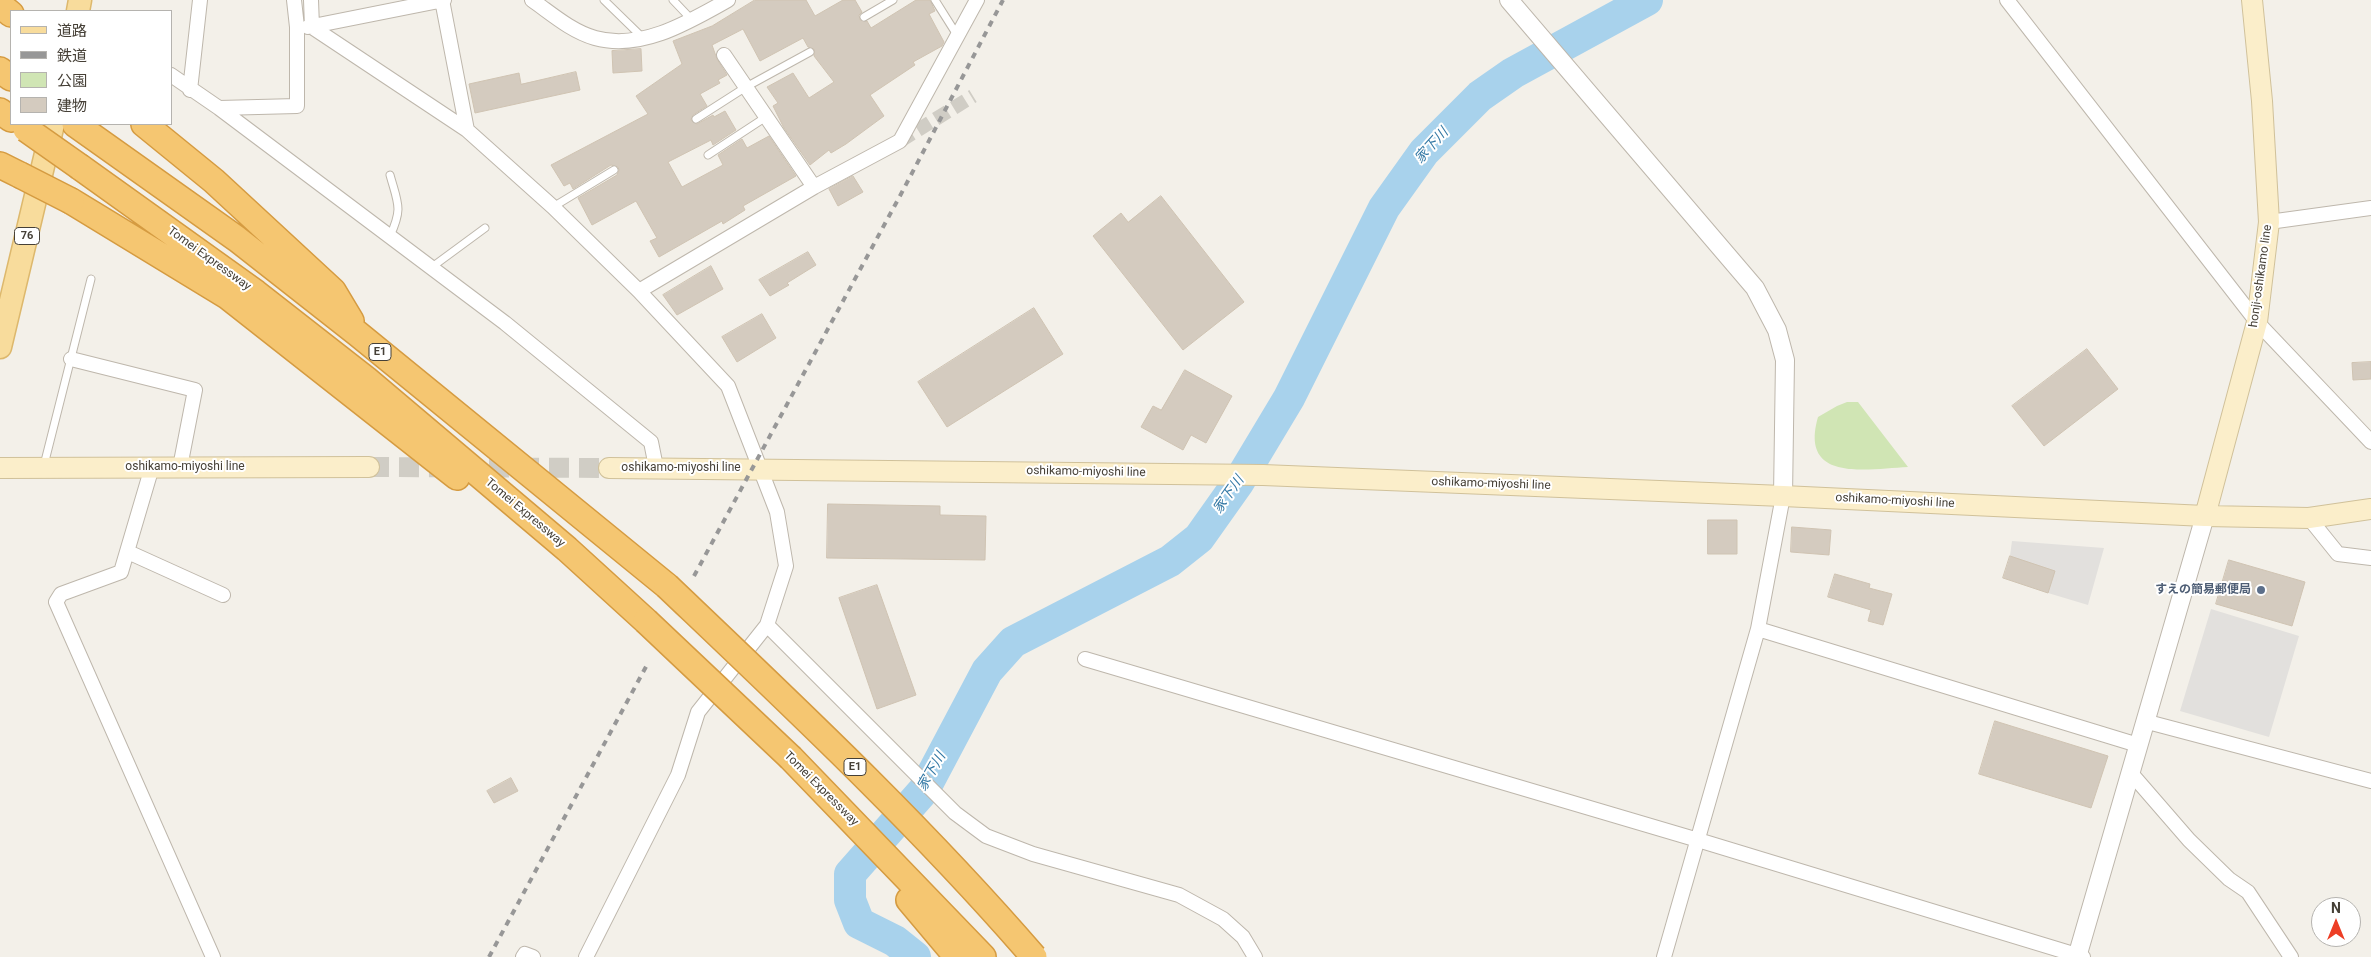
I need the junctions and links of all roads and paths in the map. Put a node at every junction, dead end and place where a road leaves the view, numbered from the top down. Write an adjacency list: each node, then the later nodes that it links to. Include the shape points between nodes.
1 (200, 0): 27 (street)
2 (294, 0): 19 (street)
3 (311, 0): 20 (street)
4 (443, 0): 20 (street); 35 (street)
5 (532, 0): 22 (street, via 566,25 594,38 622,42)
6 (604, 0): 22 (lane)
7 (673, 0): 18 (lane)
8 (728, 0): 18 (street)
9 (893, 0): 17 (lane)
10 (935, 0): 21 (lane)
11 (977, 0): 21 (street)
12 (1509, 0): 62 (street, via 1755,288 1777,330 1785,360)
13 (2007, 0): 49 (street)
14 (2252, 0): 43 (main road, honji-oshikamo line)
15 (0, 4): 16 (highway)
16 (10, 13)
17 (864, 17)
18 (692, 20): 22 (street)
19 (297, 27): 20 (street); 28 (street, via 297,106)
20 (312, 27): 35 (street)
21 (958, 35): 40 (street, via 900,141)
22 (643, 38)
23 (810, 52): 26 (lane)
24 (724, 55): 26 (street)
25 (172, 77): 27 (street)
26 (746, 87): 29 (street); 30 (lane)
27 (190, 90): 28 (street)
28 (219, 108): 45 (street)
29 (766, 117): 36 (lane); 40 (street)
30 (696, 119)
31 (19, 125): 66 (highway, Tomei Expressway / E1, bridge, via 256,293 366,379)
32 (53, 125): 51 (main road, 76)
33 (145, 125): 50 (highway, via 214,181 333,290)
34 (79, 127): 50 (highway, E1, via 237,239)
35 (468, 130): 41 (street)
36 (708, 155)
37 (10, 170): 66 (highway, bridge, via 71,201 227,296 506,516)
38 (614, 170): 41 (lane)
39 (390, 176): 45 (lane, via 398,218)
40 (814, 187): 48 (street)
41 (553, 207): 48 (street)
42 (2371, 208): 43 (street)
43 (2269, 222): 49 (main road, honji-oshikamo line)
44 (485, 228): 46 (lane)
45 (390, 236): 46 (street)
46 (432, 268): 57 (street, via 651,442)
47 (91, 279): 52 (lane)
48 (638, 290): 61 (street, via 728,386)
49 (2256, 322): 53 (street); 64 (main road, honji-oshikamo line)
50 (358, 334): 86 (highway, E1, bridge, via 668,586 818,729 994,911)
51 (0, 347)
52 (71, 359): 55 (street, via 196,390); 59 (lane)
53 (2371, 442)
54 (152, 466): 55 (main road, oshikamo-miyoshi line); 59 (main road, oshikamo-miyoshi line); 67 (street)
55 (180, 466): 56 (main road, oshikamo-miyoshi line)
56 (369, 467)
57 (656, 467): 60 (main road, oshikamo-miyoshi line); 61 (main road, oshikamo-miyoshi line)
58 (0, 468): 59 (main road, oshikamo-miyoshi line)
59 (44, 468)
60 (609, 468)
61 (761, 468): 62 (main road, oshikamo-miyoshi line, via 1263,474); 70 (street, via 777,512 786,566)
62 (1783, 496): 64 (main road, oshikamo-miyoshi line); 71 (street)
63 (2371, 509): 65 (main road, oshikamo-miyoshi line)
64 (2205, 516): 65 (main road, oshikamo-miyoshi line); 73 (street)
65 (2309, 518): 68 (street, via 2338,554)
66 (568, 549): 75 (highway, Tomei Expressway / E1, bridge)
67 (128, 552): 69 (street); 80 (street, via 122,572 61,594 56,602)
68 (2371, 558)
69 (223, 595)
70 (767, 625): 83 (street, via 698,712 678,775); 87 (street, via 955,813 986,836 1033,854 1179,895 1223,918 1243,937)
71 (1758, 629): 74 (street); 78 (street)
72 (1085, 658): 78 (street)
73 (2144, 721): 74 (street); 77 (street)
74 (2138, 745): 76 (street)
75 (791, 758): 84 (highway); 85 (highway, Tomei Expressway / E1)
76 (2130, 772): 79 (street); 89 (street, via 2189,840 2229,879 2248,892)
77 (2371, 781)
78 (1698, 840): 79 (street); 88 (street)
79 (2079, 956)
80 (213, 957)
81 (523, 957): 82 (street, via 525,954)
82 (533, 957)
83 (586, 957)
84 (957, 957)
85 (984, 957)
86 (1034, 957)
87 (1255, 957)
88 (1664, 957)
89 (2291, 957)

